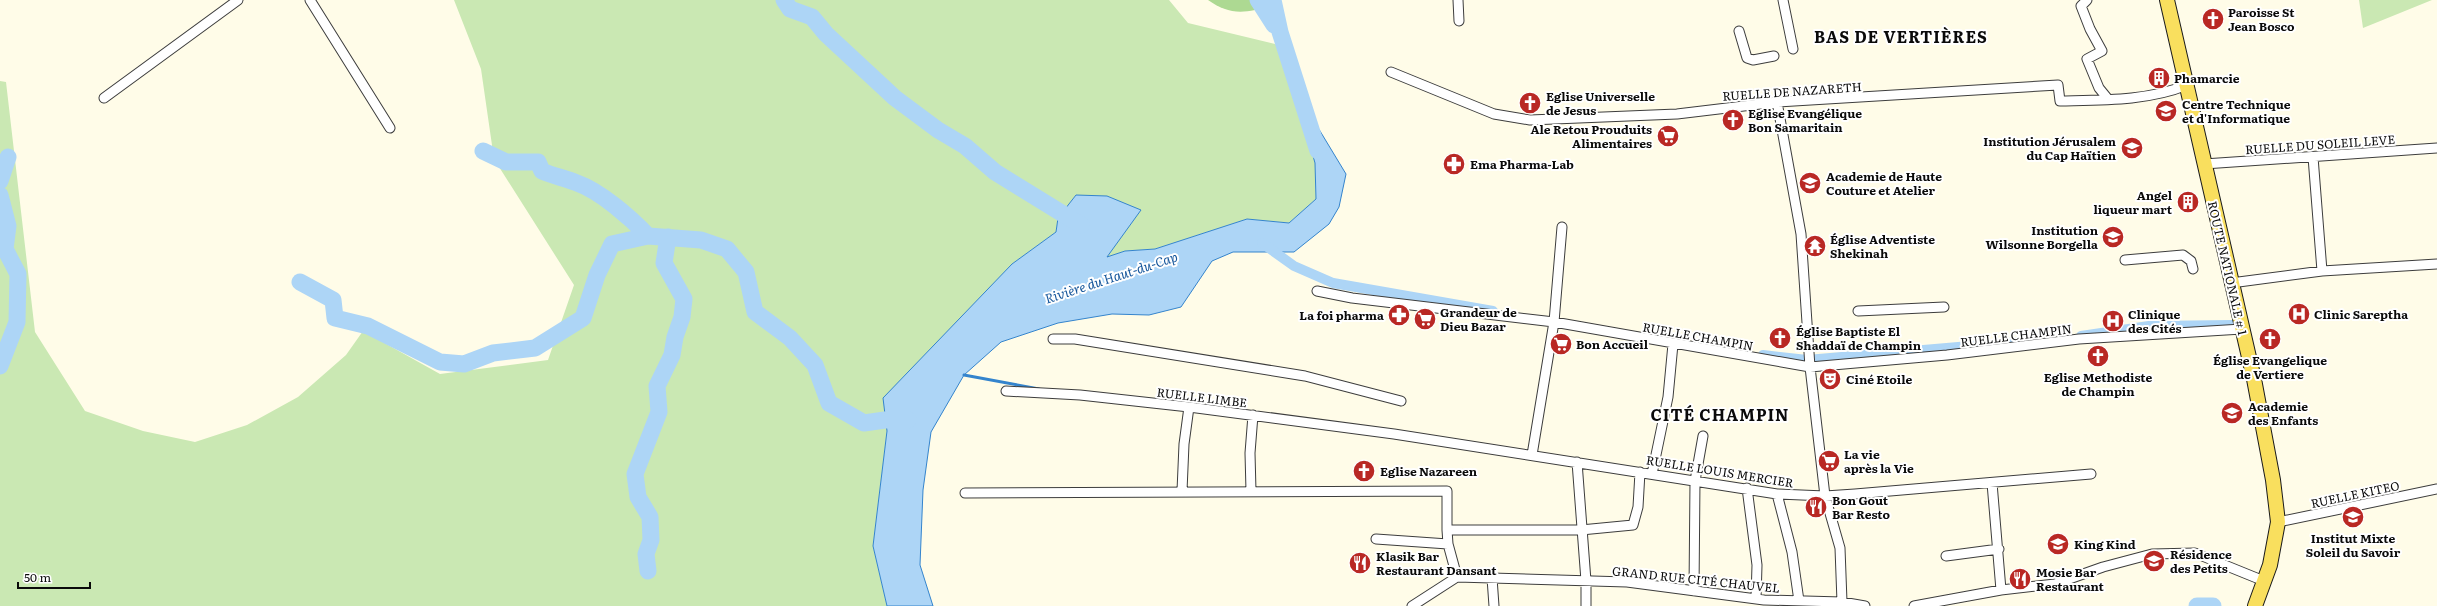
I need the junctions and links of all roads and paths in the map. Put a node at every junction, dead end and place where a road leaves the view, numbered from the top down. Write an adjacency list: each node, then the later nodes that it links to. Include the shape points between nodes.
1 (238, 0): 13 (street)
2 (310, 0): 16 (street)
3 (1458, 0): 7 (street)
4 (1783, 0): 9 (street)
5 (2087, 0): 14 (street, via 2081,6 2102,51 2087,59 2099,88)
6 (2167, 0): 12 (main road, ROUTE NATIONALE # 1)
7 (1459, 21)
8 (1740, 31): 10 (street, via 1747,58 1753,60)
9 (1793, 49)
10 (1774, 56)
11 (1391, 72): 15 (street, RUELLE DE NAZARETH, via 1494,114 1530,120 1677,114)
12 (2187, 85): 14 (street, RUELLE DE NAZARETH, via 2170,92); 19 (main road, ROUTE NATIONALE # 1)
13 (104, 98)
14 (2108, 99): 15 (street, RUELLE DE NAZARETH, via 2060,101 2058,85)
15 (1777, 102): 33 (street, via 1800,234)
16 (390, 128)
17 (2437, 148): 18 (street, RUELLE DU SOLEIL LEVE)
18 (2313, 156): 19 (street, RUELLE DU SOLEIL LEVE); 24 (street)
19 (2204, 164): 25 (main road, ROUTE NATIONALE # 1)
20 (1562, 227): 29 (street)
21 (2125, 260): 23 (street, via 2183,255 2191,261)
22 (2437, 264): 24 (street)
23 (2193, 269)
24 (2322, 271): 25 (street)
25 (2231, 284): 30 (main road, ROUTE NATIONALE # 1)
26 (1316, 291): 29 (street, RUELLE CHAMPIN, via 1414,306)
27 (1944, 307): 28 (street)
28 (1858, 312)
29 (1554, 322): 32 (street, RUELLE CHAMPIN); 40 (street)
30 (2242, 329): 33 (street, RUELLE CHAMPIN, via 2079,339 1948,356); 54 (main road, ROUTE NATIONALE # 1, via 2269,457)
31 (1054, 339): 35 (street, via 1075,339 1305,376)
32 (1673, 344): 33 (street, RUELLE CHAMPIN); 43 (street, via 1668,397)
33 (1810, 367): 53 (street)
34 (1006, 391): 36 (street, RUELLE LIMBE, via 1080,395)
35 (1401, 401)
36 (1189, 407): 37 (street, RUELLE LIMBE); 49 (street)
37 (1253, 415): 38 (street, RUELLE LIMBE); 50 (street)
38 (1394, 434): 40 (street, RUELLE LOUIS MERCIER)
39 (1703, 436): 45 (street)
40 (1532, 455): 41 (street, RUELLE LOUIS MERCIER)
41 (1577, 462): 42 (street, RUELLE LOUIS MERCIER); 56 (street)
42 (1640, 472): 43 (street, RUELLE LOUIS MERCIER); 56 (street, via 1634,525)
43 (1652, 474): 45 (street, RUELLE LOUIS MERCIER)
44 (2091, 474): 46 (street, RUELLE LOUIS MERCIER)
45 (1695, 481): 47 (street, RUELLE LOUIS MERCIER); 66 (street)
46 (1992, 483): 53 (street, RUELLE LOUIS MERCIER); 59 (street)
47 (1747, 488): 52 (street, RUELLE LOUIS MERCIER); 67 (street)
48 (2437, 489): 54 (street, RUELLE KITEO)
49 (1182, 491): 50 (street); 51 (street)
50 (1251, 491): 55 (street, via 1447,491)
51 (965, 493)
52 (1777, 494): 53 (street, RUELLE LOUIS MERCIER); 68 (street, via 1792,552)
53 (1825, 496): 70 (street, via 1840,548)
54 (2278, 522): 64 (main road, ROUTE NATIONALE # 1, via 2270,565)
55 (1447, 530): 56 (street); 58 (street)
56 (1581, 530): 63 (street)
57 (1376, 539): 58 (street)
58 (1448, 544): 61 (street)
59 (1999, 549): 60 (street); 65 (street)
60 (1946, 556)
61 (1457, 577): 62 (street, GRAND RUE CITÉ CHAUVEL); 71 (street)
62 (1492, 578): 63 (street, GRAND RUE CITÉ CHAUVEL); 72 (street)
63 (1586, 580): 66 (street, GRAND RUE CITÉ CHAUVEL, via 1627,582); 73 (street)
64 (2264, 581): 65 (street, via 2195,553 2152,554 2103,567 2055,584); 69 (main road, ROUTE NATIONALE # 1)
65 (2001, 590): 75 (street)
66 (1694, 591): 67 (street, GRAND RUE CITÉ CHAUVEL)
67 (1761, 601): 68 (street, GRAND RUE CITÉ CHAUVEL)
68 (1799, 601): 70 (street, GRAND RUE CITÉ CHAUVEL)
69 (2257, 602)
70 (1846, 604): 74 (street, GRAND RUE CITÉ CHAUVEL)
71 (1412, 606)
72 (1494, 606)
73 (1586, 606)
74 (1865, 606)
75 (1914, 606)

